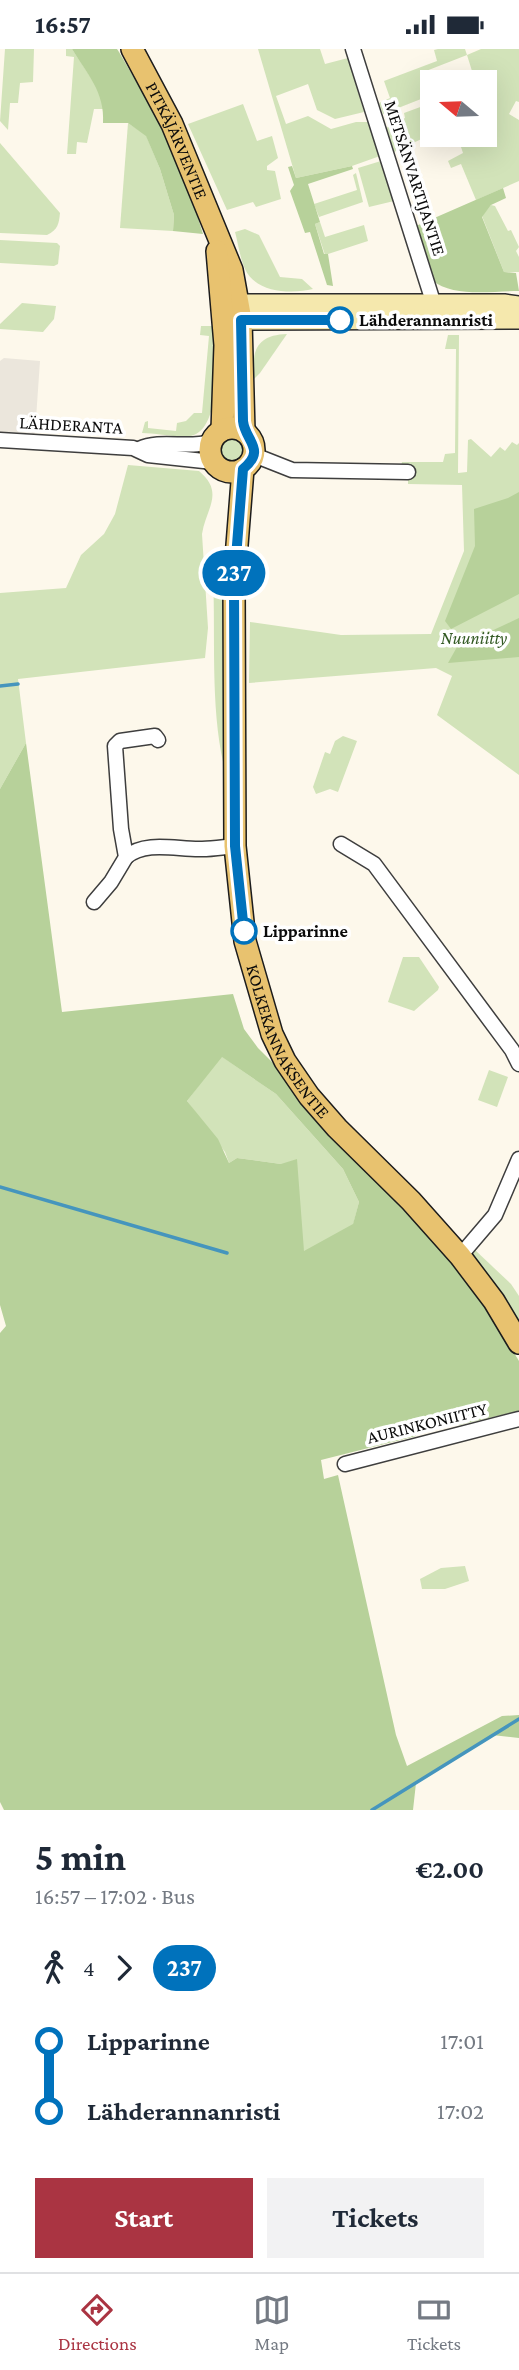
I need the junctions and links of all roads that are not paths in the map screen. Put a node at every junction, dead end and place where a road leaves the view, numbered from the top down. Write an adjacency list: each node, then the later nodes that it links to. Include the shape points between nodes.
1 (132, 49): 5 (main road, PITKÄJÄRVENTIE, via 172,124 232,270)
2 (353, 49): 4 (street, METSÄNVARTIJANTIE)
3 (519, 306): 4 (main road)
4 (436, 312): 5 (main road); 6 (main road)
5 (235, 313): 9 (main road, KOLKEKANNAKSENTIE, via 224,421); 9 (main road, via 244,431 254,444)
6 (519, 319)
7 (0, 440): 8 (street, LÄHDERANTA)
8 (139, 449): 9 (street, LÄHDERANTA, via 148,455); 9 (street, LÄHDERANTA, via 149,444 199,446)
9 (228, 455): 10 (street, via 292,470); 13 (main road, KOLKEKANNAKSENTIE, via 228,541 234,583)
10 (408, 472)
11 (158, 740): 14 (street, via 155,736 120,741 115,746)
12 (341, 844): 16 (street, via 374,864)
13 (235, 846): 14 (street, via 143,849); 18 (main road, KOLKEKANNAKSENTIE, via 245,941 272,1034 285,1061 337,1128)
14 (126, 857): 15 (street)
15 (94, 902)
16 (519, 1064)
17 (519, 1159): 18 (street, via 495,1215)
18 (460, 1257): 19 (main road, KOLKEKANNAKSENTIE)
19 (519, 1343)
20 (519, 1419): 21 (street, AURINKONIITTY)
21 (345, 1464)

